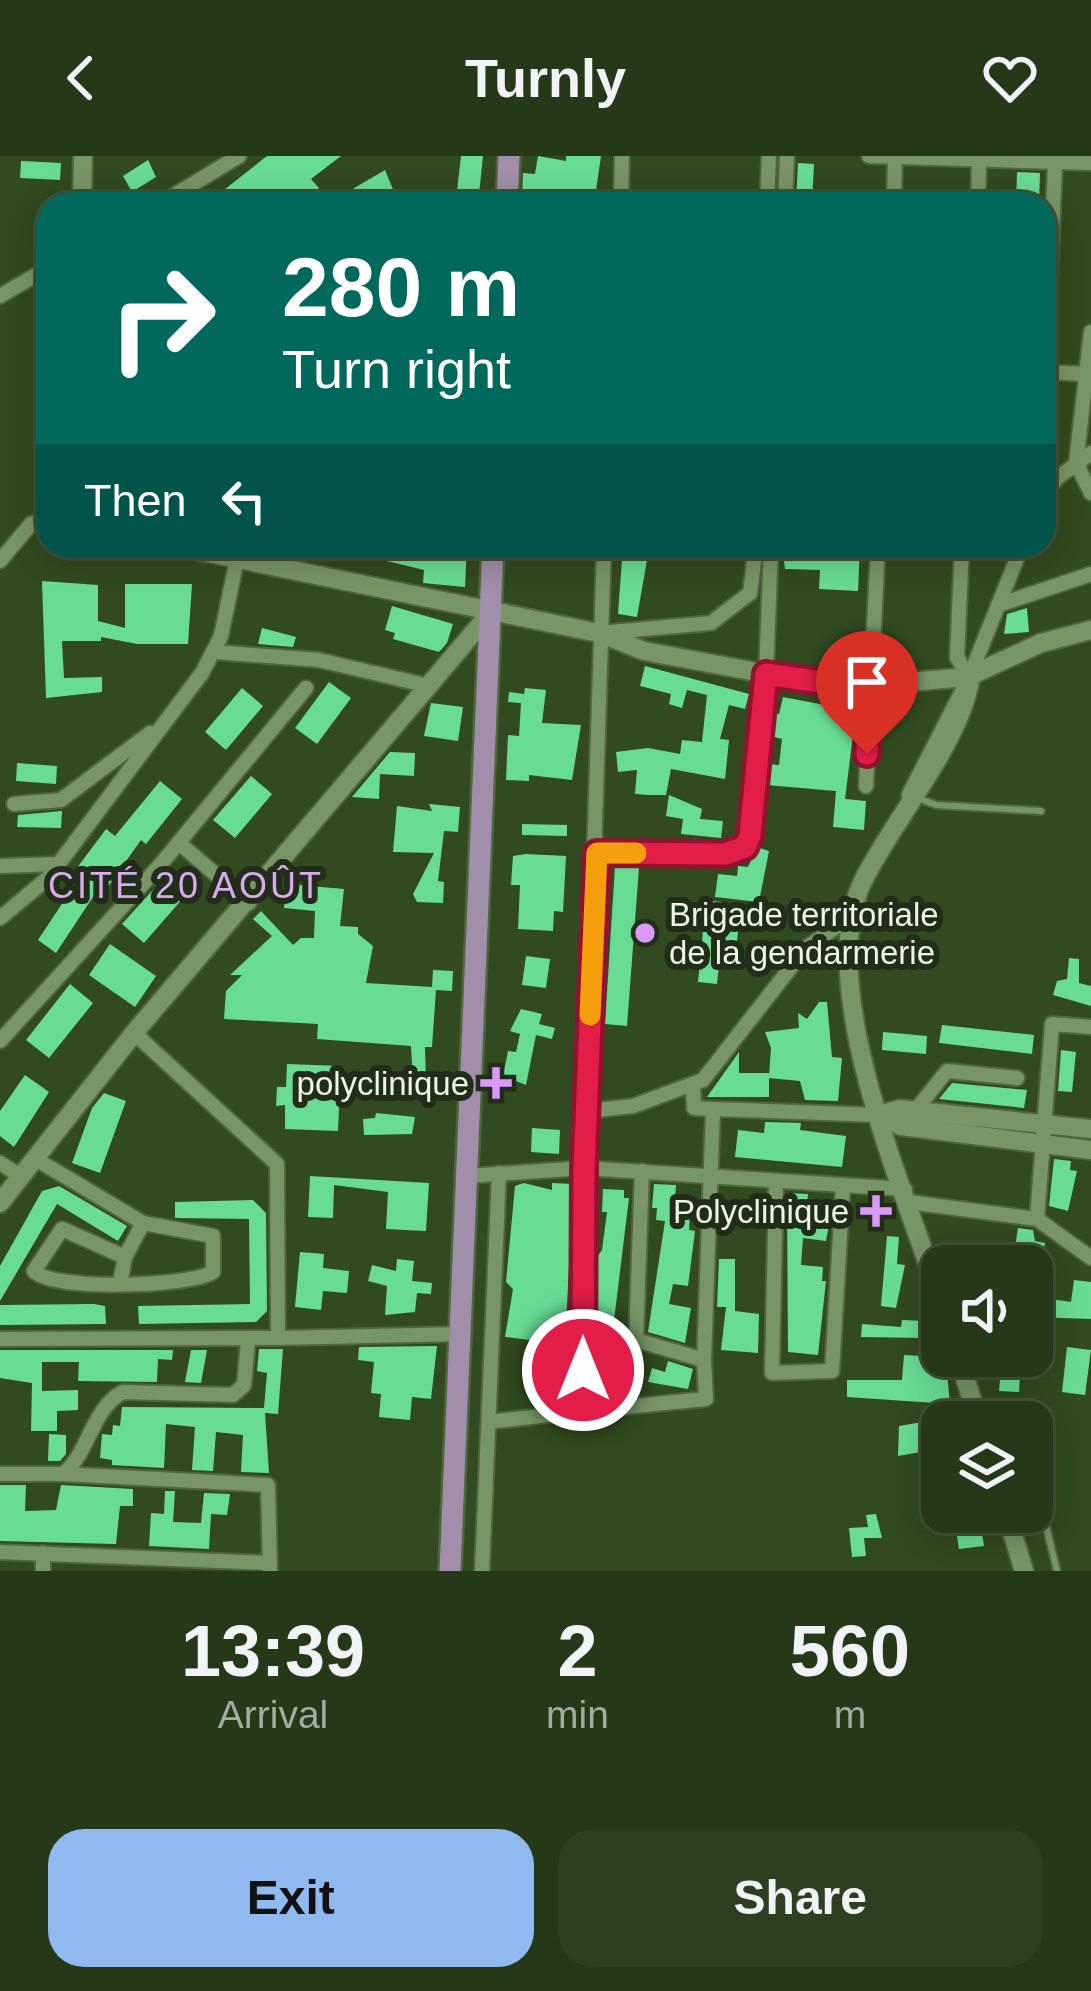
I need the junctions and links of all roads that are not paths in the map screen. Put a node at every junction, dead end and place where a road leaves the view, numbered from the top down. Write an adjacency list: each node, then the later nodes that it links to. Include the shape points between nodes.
1 (83, 156): 12 (street)
2 (239, 156): 13 (street)
3 (509, 156): 14 (main road)
4 (622, 156): 15 (street)
5 (769, 156): 16 (street)
6 (787, 156): 17 (street)
7 (869, 156): 8 (street)
8 (896, 157): 9 (street); 18 (street)
9 (979, 162): 11 (street); 19 (street)
10 (1091, 163): 11 (street)
11 (1055, 164): 20 (street)
12 (82, 192)
13 (189, 192)
14 (508, 192)
15 (621, 192)
16 (768, 192)
17 (786, 192)
18 (895, 192)
19 (978, 192)
20 (1054, 192)
21 (36, 275): 22 (street)
22 (0, 296)
23 (1091, 332): 25 (street)
24 (1056, 373): 25 (street)
25 (1086, 374): 27 (street)
26 (1091, 453): 27 (street)
27 (1076, 463): 28 (street); 29 (street)
28 (1056, 484)
29 (1091, 493)
30 (36, 523): 41 (street)
31 (232, 558): 40 (street)
32 (279, 558): 42 (street)
33 (492, 558): 45 (main road)
34 (603, 558): 48 (street)
35 (756, 558): 46 (street, via 755,580 741,604 711,623)
36 (771, 558): 51 (street)
37 (877, 558): 55 (street)
38 (961, 558): 52 (street, via 957,657)
39 (1017, 558): 44 (street)
40 (237, 559): 42 (street); 50 (street)
41 (0, 561)
42 (279, 568): 45 (street)
43 (1091, 574): 44 (street)
44 (998, 605): 52 (street)
45 (490, 612): 48 (street); 53 (street); 86 (main road)
46 (650, 626): 48 (street); 49 (street)
47 (1091, 629): 52 (street)
48 (599, 633): 49 (street); 62 (street)
49 (644, 651): 51 (street)
50 (215, 652): 53 (street, via 319,660); 56 (street)
51 (766, 674): 55 (street); 62 (street, via 745,847 725,854)
52 (970, 675): 55 (street); 58 (street, via 968,697)
53 (429, 686): 65 (street)
54 (306, 688): 61 (street)
55 (869, 689): 57 (street)
56 (154, 731): 59 (street, via 61,800); 63 (street)
57 (866, 786)
58 (910, 795): 60 (lane, via 936,805); 66 (street)
59 (14, 804)
60 (1041, 811)
61 (179, 842): 65 (street); 70 (street)
62 (597, 853): 74 (street)
63 (58, 864): 64 (street); 67 (street)
64 (0, 866)
65 (249, 903): 69 (street)
66 (852, 916): 72 (street, via 806,948); 76 (street, via 847,979)
67 (0, 918)
68 (1091, 1027): 78 (street, via 1052,1024)
69 (134, 1034): 80 (street); 99 (street, via 277,1164)
70 (0, 1041)
71 (1017, 1078): 75 (street, via 947,1071)
72 (693, 1086): 73 (street, via 694,1108); 74 (street)
73 (713, 1109): 76 (street); 87 (street)
74 (586, 1111): 82 (street)
75 (915, 1111): 76 (street); 78 (street)
76 (880, 1115): 78 (street, via 901,1126); 90 (street)
77 (1091, 1129): 78 (street)
78 (1040, 1135): 79 (street); 92 (street)
79 (1091, 1150)
80 (34, 1158): 85 (street); 93 (street)
81 (0, 1162): 85 (street)
82 (584, 1168): 83 (street); 84 (street); 103 (street)
83 (642, 1171): 87 (street); 102 (street, via 636,1340)
84 (499, 1173): 86 (street); 104 (street)
85 (19, 1175): 91 (street)
86 (468, 1176): 98 (main road)
87 (710, 1177): 88 (street); 102 (street)
88 (776, 1181): 89 (street); 89 (street, via 772,1373 832,1371)
89 (843, 1185): 90 (street)
90 (908, 1196): 92 (street); 94 (street)
91 (0, 1203)
92 (1037, 1219): 96 (street)
93 (143, 1223): 95 (street); 97 (street, via 213,1236 216,1267 197,1280)
94 (923, 1245)
95 (125, 1257): 97 (street); 97 (street, via 62,1229 34,1271 56,1282)
96 (1091, 1258)
97 (120, 1283)
98 (461, 1334): 99 (street); 114 (main road)
99 (278, 1338): 101 (street)
100 (0, 1339): 101 (street)
101 (248, 1341): 106 (street, via 239,1390 123,1392 102,1410)
102 (704, 1360): 103 (street, via 706,1399)
103 (583, 1411): 104 (street)
104 (489, 1422): 115 (street)
105 (0, 1474): 106 (street)
106 (63, 1474): 112 (street, via 268,1485)
107 (1012, 1533): 116 (street)
108 (1048, 1533): 117 (lane)
109 (0, 1552): 110 (street)
110 (44, 1553): 111 (street); 113 (street)
111 (179, 1565): 112 (street)
112 (270, 1567)
113 (44, 1571)
114 (450, 1571)
115 (482, 1571)
116 (1024, 1571)
117 (1057, 1571)

